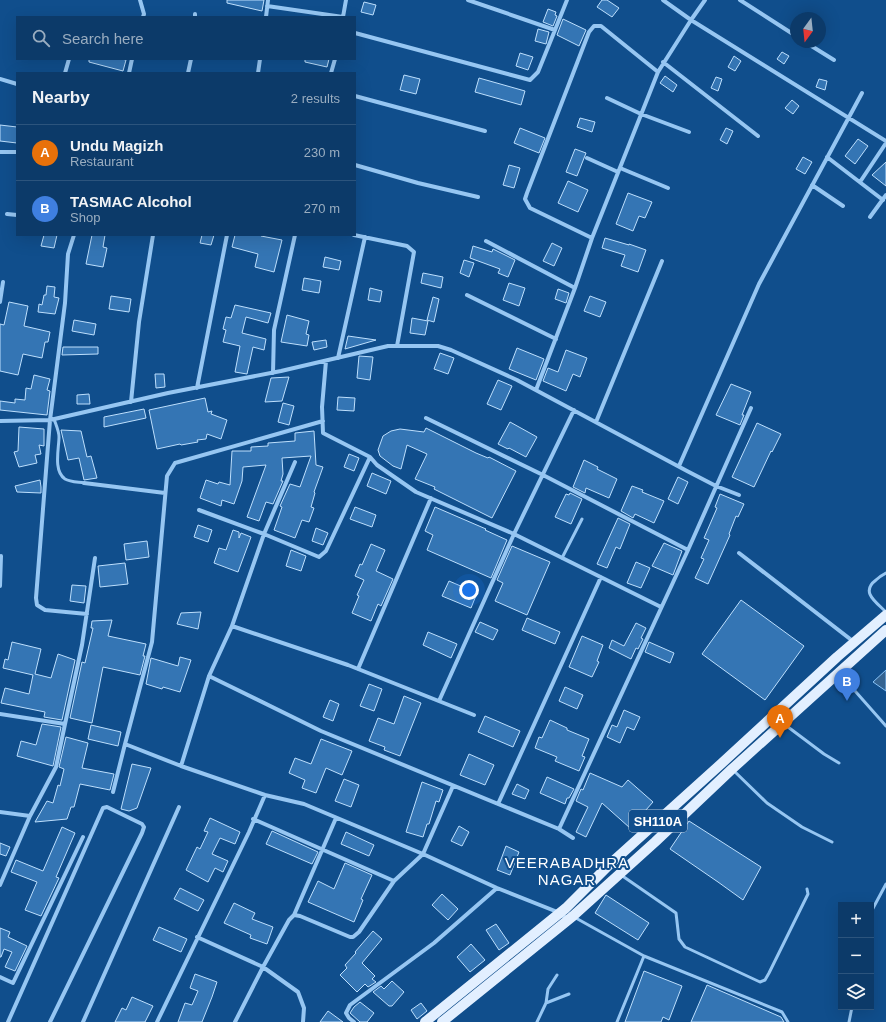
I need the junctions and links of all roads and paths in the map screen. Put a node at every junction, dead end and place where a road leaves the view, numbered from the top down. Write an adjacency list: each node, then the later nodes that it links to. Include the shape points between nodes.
1 (140, 0): 10 (street)
2 (268, 0): 9 (street)
3 (346, 0): 13 (street)
4 (468, 0): 15 (street)
5 (567, 0): 15 (street)
6 (663, 0): 14 (street)
7 (705, 0): 14 (street)
8 (740, 0): 16 (street)
9 (267, 6): 11 (street); 12 (street)
10 (143, 16)
11 (266, 16)
12 (336, 16)
13 (343, 16)
14 (691, 20): 25 (street); 38 (street)
15 (555, 30): 17 (street, via 538,72 530,80)
16 (790, 32)
17 (356, 33)
18 (815, 48): 24 (street)
19 (68, 60): 26 (street)
20 (132, 60): 27 (street)
21 (191, 60): 28 (street)
22 (260, 60): 29 (street)
23 (335, 60): 30 (street)
24 (834, 60)
25 (663, 62): 31 (street); 41 (street)
26 (65, 72)
27 (129, 72)
28 (188, 72)
29 (258, 72)
30 (331, 72)
31 (658, 72): 37 (street); 65 (street, via 600,26 592,28 525,199 530,208)
32 (0, 80): 33 (street)
33 (16, 84)
34 (862, 93): 38 (street)
35 (356, 96): 39 (street)
36 (607, 98): 37 (street)
37 (641, 114): 40 (street); 48 (street)
38 (848, 119): 42 (street); 45 (street)
39 (485, 132)
40 (689, 132)
41 (758, 136)
42 (886, 142): 49 (street)
43 (0, 152): 44 (street)
44 (16, 152)
45 (827, 157): 49 (street); 50 (street)
46 (587, 158): 48 (street)
47 (356, 165): 53 (street)
48 (619, 170): 51 (street); 65 (street)
49 (860, 182): 54 (street)
50 (812, 186): 55 (street); 89 (street, via 759,284)
51 (668, 188)
52 (886, 195): 54 (street)
53 (478, 197)
54 (883, 200): 58 (street)
55 (843, 206)
56 (7, 214): 57 (street)
57 (16, 214)
58 (870, 218)
59 (356, 235): 64 (street)
60 (74, 236): 83 (street, via 68,254)
61 (153, 236): 79 (street, via 139,322)
62 (227, 236): 77 (street)
63 (295, 236): 76 (street, via 274,330)
64 (365, 237): 73 (street, via 407,246 414,252); 74 (street)
65 (592, 238): 69 (street)
66 (486, 241): 69 (street)
67 (662, 261): 86 (street)
68 (3, 282): 71 (street)
69 (575, 288): 72 (street)
70 (467, 295): 72 (street)
71 (0, 302)
72 (556, 339): 78 (street)
73 (397, 346): 74 (street); 78 (street, via 438,346 451,350)
74 (338, 358): 75 (street)
75 (326, 361): 76 (street); 85 (street)
76 (273, 373): 77 (street)
77 (197, 388): 79 (street)
78 (536, 390): 81 (street)
79 (131, 402): 83 (street)
80 (751, 408): 92 (street)
81 (574, 410): 86 (street); 90 (street)
82 (426, 418): 90 (street)
83 (52, 419): 84 (street); 91 (lane, via 59,435 58,465 63,478); 110 (street, via 36,605 44,610)
84 (0, 421)
85 (323, 421): 87 (street, via 323,433); 93 (street, via 175,462 167,476)
86 (596, 422): 89 (street)
87 (370, 457): 95 (street, via 416,492); 98 (street, via 326,551 321,556)
88 (296, 462): 98 (street)
89 (679, 466): 92 (street)
90 (542, 476): 99 (street); 100 (street)
91 (84, 484): 93 (street)
92 (716, 486): 94 (street); 100 (street)
93 (165, 493): 124 (street, via 152,642)
94 (739, 495)
95 (432, 498): 99 (street); 115 (street)
96 (199, 510): 98 (street)
97 (582, 519): 104 (lane)
98 (264, 534): 112 (street)
99 (514, 534): 104 (street); 118 (street)
100 (688, 550): 108 (street)
101 (739, 553): 114 (street)
102 (2, 556): 107 (street)
103 (95, 558): 110 (street)
104 (562, 558): 106 (street)
105 (886, 573): 109 (lane, via 870,584 868,589 869,594)
106 (601, 577): 108 (street); 131 (street)
107 (0, 586)
108 (661, 607): 137 (street)
109 (886, 612)
110 (87, 614): 122 (street)
111 (886, 615): 114 (main road, SH110A)
112 (232, 626): 115 (street); 117 (street)
113 (886, 630): 116 (main road, SH110A)
114 (854, 642): 150 (main road, SH110A, via 610,864)
115 (358, 669): 118 (street)
116 (839, 672): 121 (main road, SH110A); 123 (lane)
117 (209, 676): 126 (street); 128 (street, via 321,731)
118 (439, 701): 120 (street)
119 (0, 714): 122 (street)
120 (474, 715)
121 (782, 723): 125 (lane); 127 (main road, SH110A)
122 (65, 724): 134 (street, via 56,767)
123 (886, 726)
124 (125, 744): 126 (street); 129 (street)
125 (839, 763)
126 (182, 766): 130 (street)
127 (732, 769): 140 (lane, via 768,803 802,827); 143 (main road, SH110A)
128 (453, 786): 131 (street); 142 (street)
129 (113, 792)
130 (265, 795): 135 (street, via 304,804); 136 (street)
131 (498, 804): 137 (street)
132 (179, 807): 163 (street)
133 (0, 812): 134 (street)
134 (30, 816): 146 (street)
135 (336, 818): 141 (street); 142 (street)
136 (254, 819): 141 (street); 153 (street)
137 (559, 829): 139 (street)
138 (83, 837): 157 (street, via 13,983)
139 (573, 838)
140 (832, 842)
141 (322, 849): 144 (street); 151 (street)
142 (423, 854): 144 (street); 147 (street)
143 (620, 874): 148 (lane, via 676,913 679,939 685,947 760,982 765,980 769,973 808,894); 152 (main road, SH110A)
144 (394, 880): 151 (street, via 360,932 353,937 300,916)
145 (886, 884): 149 (lane)
146 (0, 885)
147 (497, 888): 150 (street); 167 (street, via 434,943 350,1005 346,1013)
148 (807, 889)
149 (874, 906)
150 (560, 913): 152 (street); 168 (main road, SH110A)
151 (294, 916): 155 (street, via 289,920)
152 (571, 918): 154 (lane); 169 (main road, SH110A)
153 (197, 937): 155 (street); 164 (street)
154 (644, 956): 171 (lane); 172 (lane, via 782,1012)
155 (262, 967): 165 (street); 166 (street, via 298,992 304,1008)
156 (557, 975): 159 (lane, via 548,990)
157 (0, 977)
158 (569, 994): 159 (lane)
159 (546, 1004): 170 (lane)
160 (851, 1010): 173 (lane)
161 (8, 1022): 162 (street, via 103,808 107,807 144,827)
162 (50, 1022)
163 (83, 1022)
164 (157, 1022)
165 (236, 1022)
166 (303, 1022)
167 (354, 1022)
168 (425, 1022)
169 (442, 1022)
170 (537, 1022)
171 (617, 1022)
172 (788, 1022)
173 (849, 1022)

